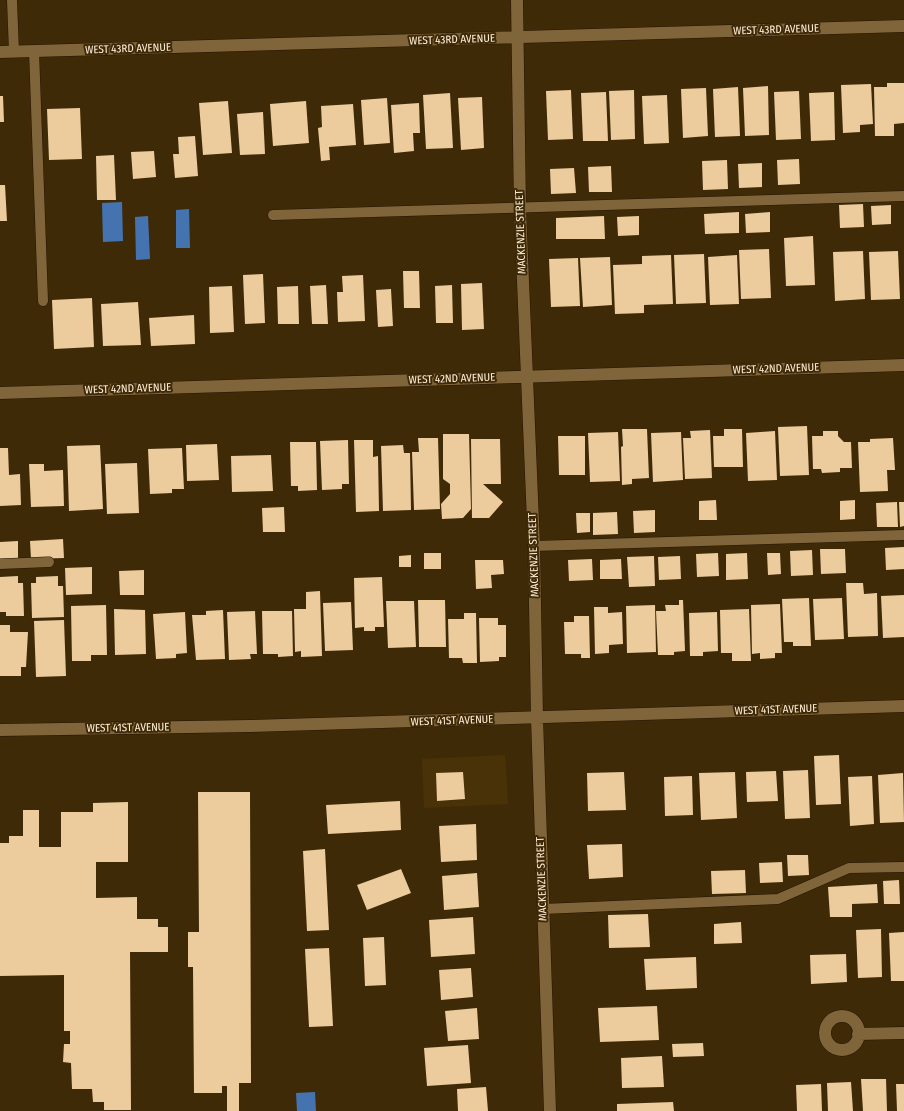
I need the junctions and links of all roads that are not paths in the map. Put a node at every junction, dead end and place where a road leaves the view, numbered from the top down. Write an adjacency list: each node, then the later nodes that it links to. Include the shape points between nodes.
1 (12, 0): 7 (lane)
2 (517, 0): 4 (street, MACKENZIE STREET)
3 (904, 26): 4 (street, WEST 43RD AVENUE)
4 (517, 38): 5 (street, WEST 43RD AVENUE); 9 (street, MACKENZIE STREET)
5 (34, 51): 7 (street, WEST 43RD AVENUE); 11 (lane)
6 (0, 52): 7 (street, WEST 43RD AVENUE)
7 (14, 52)
8 (904, 196): 9 (lane)
9 (520, 209): 10 (lane); 13 (street, MACKENZIE STREET)
10 (273, 215)
11 (43, 301)
12 (904, 365): 13 (street, WEST 42ND AVENUE)
13 (528, 377): 14 (street, WEST 42ND AVENUE); 16 (street, MACKENZIE STREET)
14 (0, 393)
15 (904, 535): 16 (lane)
16 (534, 546): 20 (street, MACKENZIE STREET)
17 (49, 562): 18 (lane)
18 (0, 564)
19 (904, 706): 20 (street, WEST 41ST AVENUE)
20 (537, 718): 21 (street, WEST 41ST AVENUE); 23 (street, MACKENZIE STREET)
21 (0, 730)
22 (904, 867): 23 (lane, via 849,868 778,899)
23 (543, 909): 26 (street, MACKENZIE STREET)
24 (904, 1033): 25 (street)
25 (858, 1034)
26 (550, 1111)

